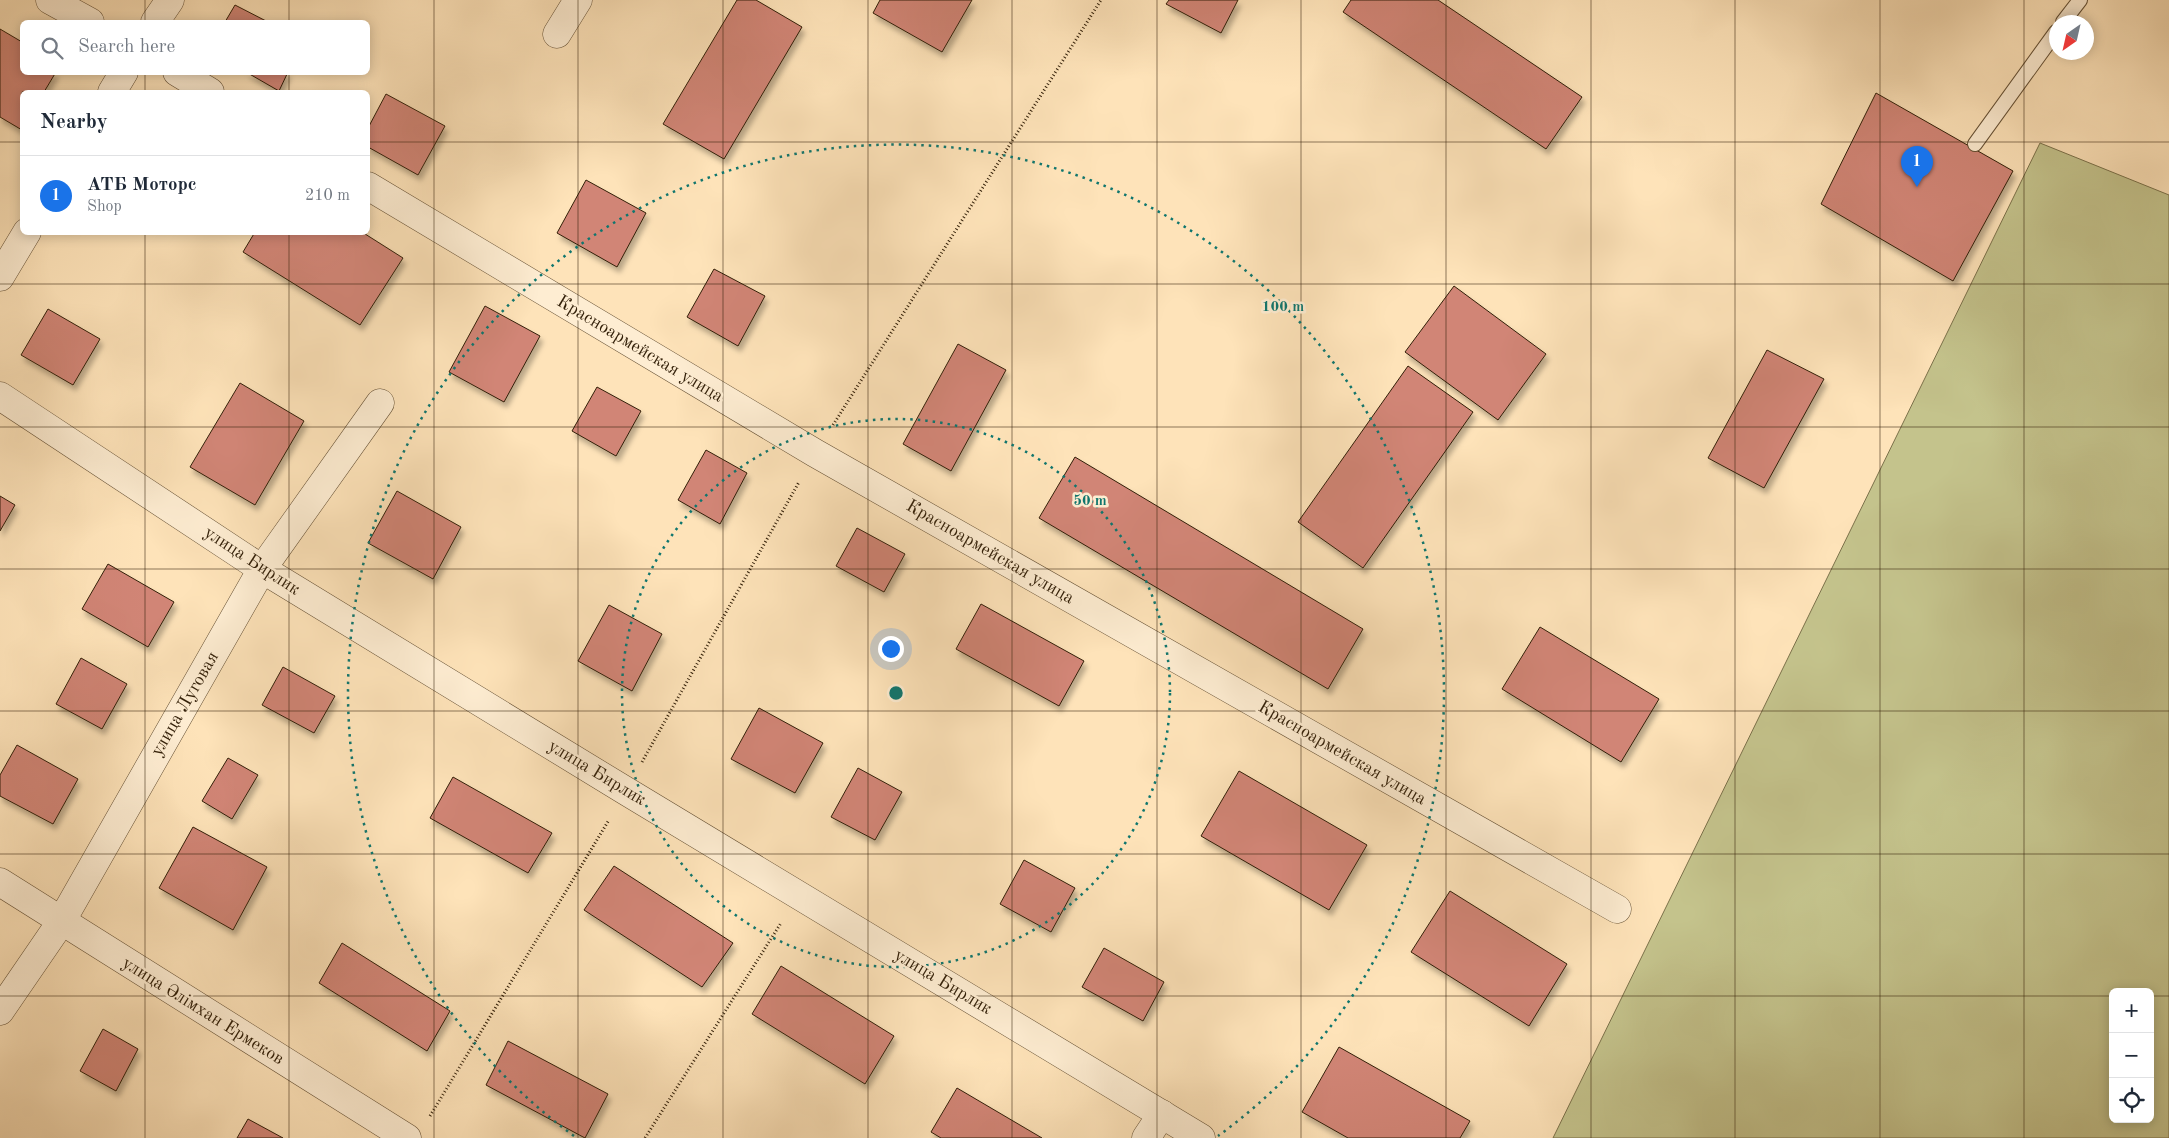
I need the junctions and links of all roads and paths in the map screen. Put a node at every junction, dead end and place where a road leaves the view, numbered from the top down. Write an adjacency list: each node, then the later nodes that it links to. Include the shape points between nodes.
1 (50, 0): 7 (street)
2 (170, 0): 8 (street)
3 (578, 0): 9 (street)
4 (1101, 0): 21 (path)
5 (2080, 0): 6 (lane)
6 (2068, 15)
7 (86, 20)
8 (156, 20)
9 (557, 34)
10 (2049, 42): 15 (lane)
11 (122, 75): 13 (street)
12 (182, 75): 14 (street)
13 (113, 90)
14 (207, 90)
15 (1975, 144)
16 (370, 187): 21 (street, Красноармейская улица)
17 (25, 235): 18 (street)
18 (0, 276)
19 (0, 396): 22 (street, улица Бирлик)
20 (380, 403): 22 (street, улица Луговая)
21 (815, 453): 23 (path); 26 (street, Красноармейская улица)
22 (262, 568): 23 (street, улица Бирлик); 27 (street, улица Луговая)
23 (626, 791): 25 (street, улица Бирлик); 30 (path)
24 (0, 882): 27 (street, улица Әлімхан Ермеков)
25 (798, 895): 29 (street, улица Бирлик); 31 (path)
26 (1617, 909)
27 (60, 922): 28 (street, улица Луговая); 30 (street, улица Әлімхан Ермеков)
28 (0, 1011)
29 (1162, 1114): 32 (street); 33 (street, улица Бирлик)
30 (417, 1130)
31 (645, 1138)
32 (1146, 1138)
33 (1201, 1138)

